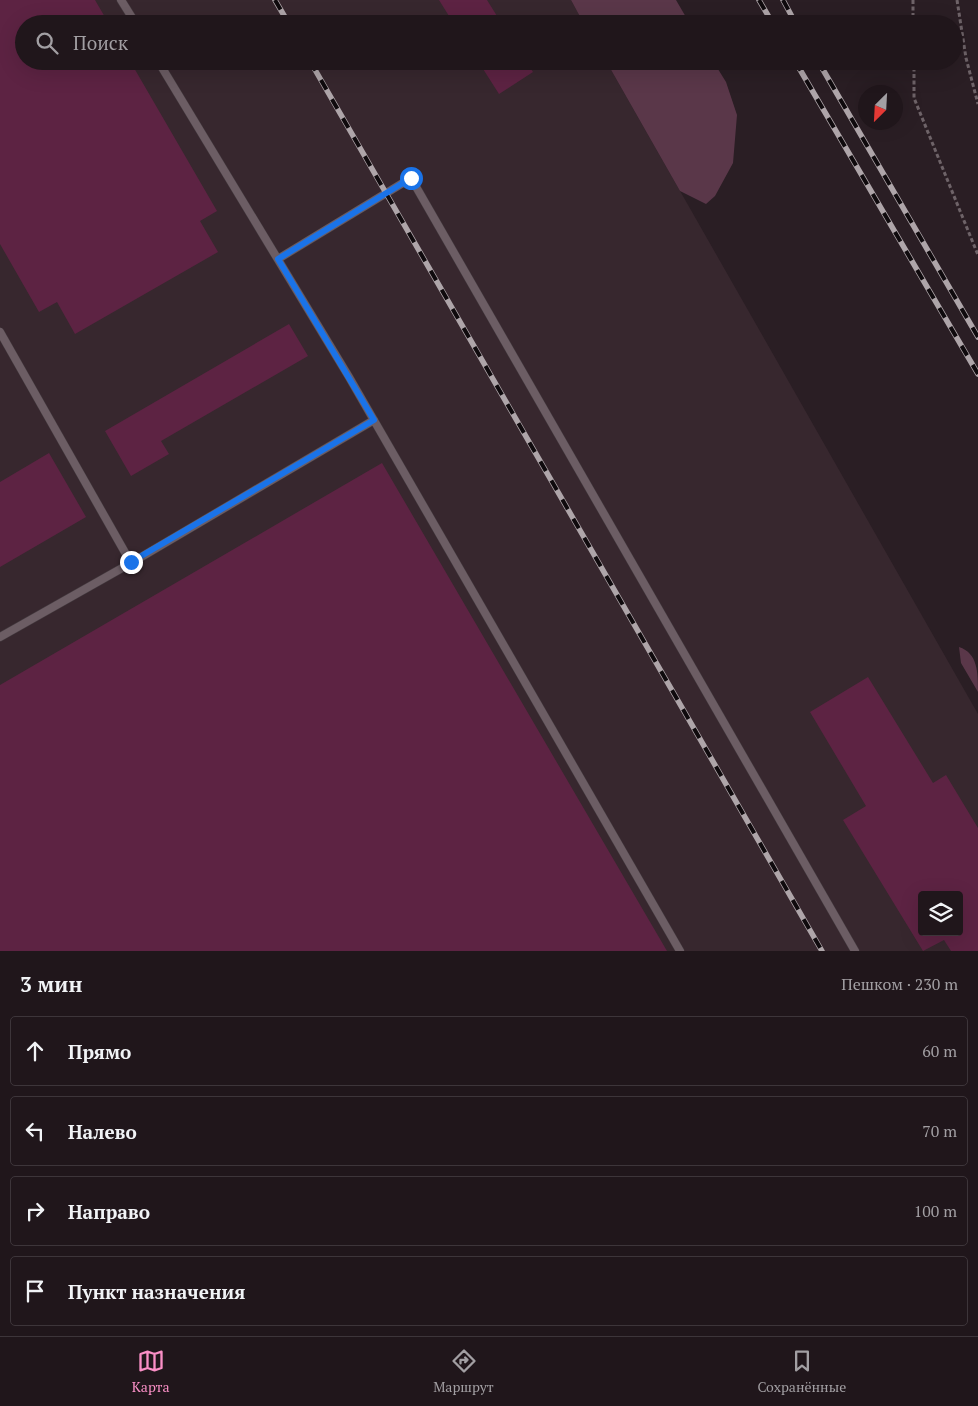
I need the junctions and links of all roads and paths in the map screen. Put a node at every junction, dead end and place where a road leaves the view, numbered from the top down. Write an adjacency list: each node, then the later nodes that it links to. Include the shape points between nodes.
1 (122, 0): 4 (lane)
2 (913, 0): 5 (path)
3 (957, 0): 6 (path)
4 (131, 15)
5 (913, 15)
6 (959, 15)
7 (963, 39): 10 (path)
8 (163, 70): 12 (lane)
9 (914, 70): 11 (path, via 914,98)
10 (978, 104)
11 (978, 256)
12 (278, 259): 14 (lane); 18 (lane, via 411,178)
13 (0, 332): 15 (lane)
14 (374, 420): 15 (lane); 17 (lane)
15 (131, 562): 16 (lane)
16 (0, 637)
17 (680, 951)
18 (855, 951)

